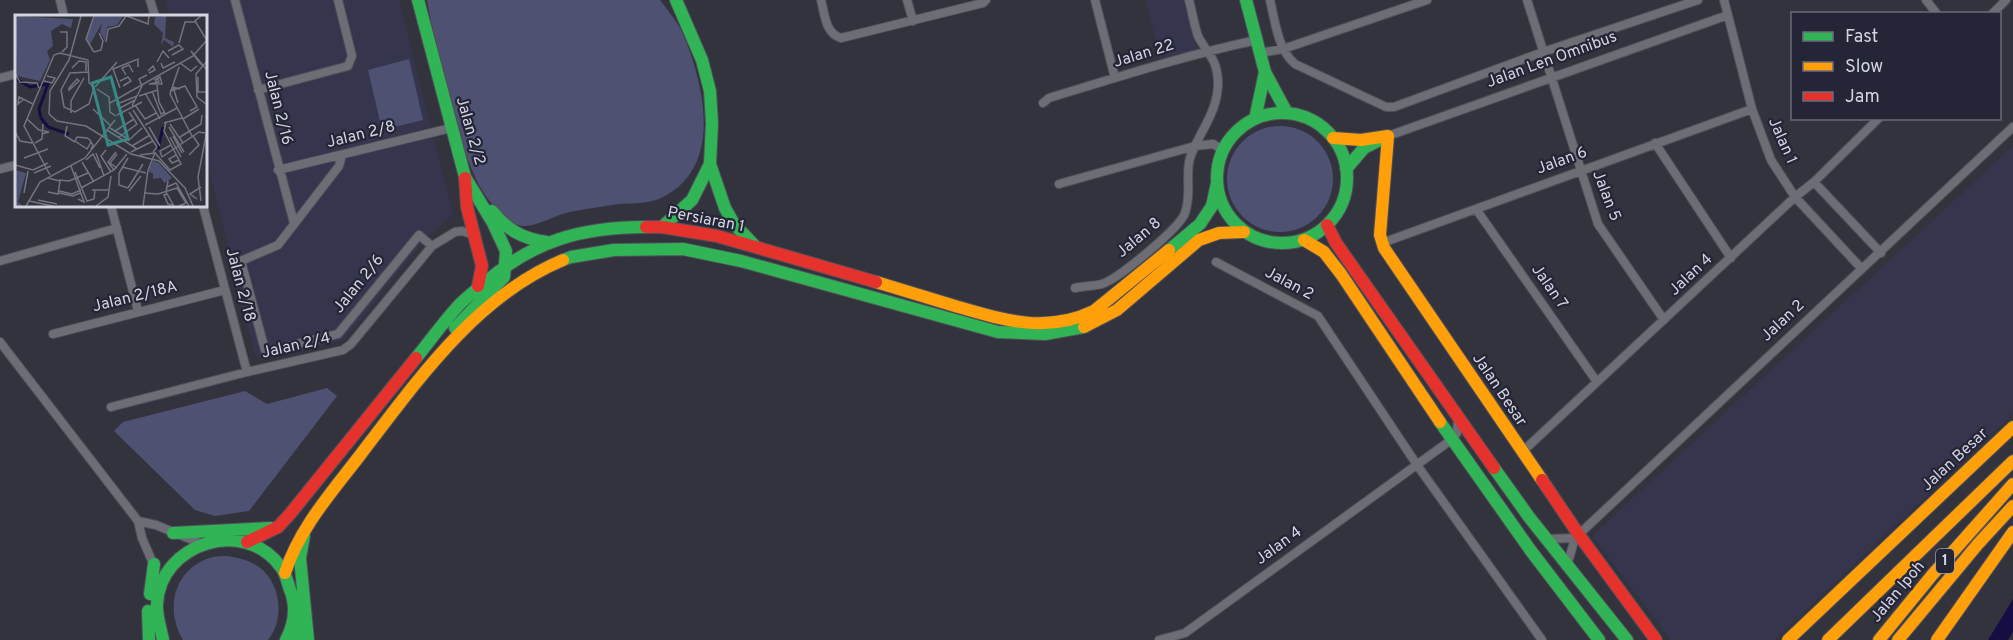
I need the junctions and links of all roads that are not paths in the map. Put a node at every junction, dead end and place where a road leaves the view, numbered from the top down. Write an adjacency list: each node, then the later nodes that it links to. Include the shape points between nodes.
1 (60, 0): 22 (street)
2 (150, 0): 23 (street)
3 (235, 0): 36 (street, Jalan 2/16)
4 (338, 0): 36 (street, via 352,56 348,66)
5 (418, 0): 43 (main road, Jalan 2/2)
6 (676, 0): 50 (main road, via 702,60 710,91)
7 (821, 0): 25 (street, via 828,29 841,38)
8 (907, 0): 25 (street)
9 (986, 0): 25 (street)
10 (1095, 0): 34 (street)
11 (1189, 0): 28 (street, Jalan 8, via 1198,35)
12 (1246, 0): 26 (main road)
13 (1270, 0): 27 (street)
14 (1427, 0): 27 (street)
15 (1527, 0): 29 (street, Jalan 5)
16 (1698, 0): 29 (street)
17 (1724, 0): 24 (street, Jalan 1)
18 (1926, 0): 20 (street)
19 (2006, 0): 21 (street)
20 (1935, 12)
21 (1994, 12)
22 (64, 15)
23 (155, 15)
24 (1728, 15): 35 (street, Jalan Len Omnibus); 38 (street, Jalan 1)
25 (913, 21)
26 (1257, 40): 28 (street, Jalan 22); 30 (main road)
27 (1283, 49): 29 (street, via 1295,64 1386,107); 30 (street)
28 (1209, 50): 34 (street, Jalan 22); 47 (street, Jalan 8, via 1218,80 1217,98)
29 (1543, 52): 35 (street, Jalan 5)
30 (1260, 53): 31 (main road)
31 (1265, 72): 39 (main road); 40 (main road)
32 (15, 74): 33 (street)
33 (0, 78)
34 (1115, 78): 37 (street, Jalan 22, via 1048,98)
35 (1551, 78): 44 (street, Jalan Len Omnibus); 55 (street, Jalan 5)
36 (258, 90): 54 (street, Jalan 2/16)
37 (1043, 103)
38 (1752, 109): 46 (street, Jalan 6); 60 (street, Jalan 1, via 1771,160)
39 (1287, 113): 40 (main road); 45 (main road, via 1305,117)
40 (1255, 119): 48 (main road, via 1231,137)
41 (1877, 120): 57 (street, Jalan 4)
42 (2013, 127): 77 (street, Jalan 2)
43 (451, 128): 49 (street, Jalan 2/8); 56 (main road, Jalan 2/2)
44 (1388, 136): 45 (main road, Jalan Len Omnibus, via 1361,140); 53 (main road, Jalan Len Omnibus, via 1365,148); 73 (main road)
45 (1333, 138): 53 (main road)
46 (1655, 143): 55 (street, Jalan 6); 78 (street)
47 (1195, 146): 48 (street, via 1213,144); 59 (street); 84 (street, Jalan 8, via 1189,161 1190,193 1185,215 1174,230 1117,276)
48 (1223, 150): 58 (main road)
49 (342, 155): 54 (street, Jalan 2/8); 64 (street, via 339,166)
50 (710, 164): 66 (main road, via 696,197); 75 (main road, via 725,208)
51 (15, 165): 52 (street)
52 (0, 169)
53 (1346, 169): 65 (main road, via 1343,199)
54 (278, 170): 64 (street, Jalan 2/16)
55 (1580, 170): 63 (street, Jalan 6); 87 (street, Jalan 5, via 1598,224)
56 (465, 177): 70 (main road); 72 (main road, via 515,235); 81 (main road, Jalan 2/2, via 507,251)
57 (1814, 182): 60 (street, Jalan 4); 77 (street)
58 (1217, 183): 69 (main road, via 1225,210); 75 (main road, Persiaran 1, via 1212,206 1200,224 1093,314 1074,322 1045,324 998,318)
59 (1059, 184)
60 (1795, 197): 78 (street, Jalan 4); 82 (street, Jalan 1)
61 (111, 207): 67 (street)
62 (203, 207): 85 (street, Jalan 2/18)
63 (1476, 208): 73 (street, Jalan 6); 92 (street, Jalan 7)
64 (294, 223): 74 (street, Jalan 2/6, via 278,245 241,261 263,348 268,351 338,334 419,235)
65 (1327, 225): 71 (main road); 94 (main road)
66 (662, 227): 68 (main road, Persiaran 1); 75 (main road, Persiaran 1)
67 (117, 228): 79 (street); 86 (street)
68 (600, 230): 72 (main road, Persiaran 1); 76 (main road)
69 (1244, 232): 71 (main road, via 1263,241 1284,244); 76 (main road, Persiaran 1, via 1219,233 1198,240 1103,320 1069,332 1035,334 998,332 741,261 683,249)
70 (474, 235): 74 (street, Jalan 2/4, via 456,232); 83 (main road, via 482,266)
71 (1304, 240): 96 (main road, via 1324,252 1341,274)
72 (550, 243): 81 (main road, Persiaran 1)
73 (1382, 243): 97 (main road, Jalan Besar)
74 (432, 246): 91 (street, Jalan 2/4, via 343,350)
75 (755, 246)
76 (602, 252): 90 (main road, Persiaran 1, via 571,257 539,270 491,304)
77 (1881, 253): 82 (street, Jalan 2)
78 (1731, 258): 87 (street, Jalan 4)
79 (0, 261)
80 (1216, 262): 99 (street, Jalan 2, via 1318,316)
81 (507, 264): 83 (main road, Persiaran 1); 90 (main road, via 500,284 455,328)
82 (1861, 268): 107 (street, Jalan 2)
83 (478, 286): 103 (main road, Persiaran 1)
84 (1075, 288)
85 (225, 290): 86 (street, Jalan 2/18A); 91 (street, Jalan 2/18)
86 (138, 312): 88 (street, Jalan 2/18A)
87 (1664, 320): 92 (street, Jalan 4)
88 (53, 334)
89 (0, 342): 102 (street)
90 (436, 360): 104 (main road, Persiaran 1)
91 (247, 372): 93 (street, Jalan 2/4)
92 (1597, 382): 97 (street, Jalan 4)
93 (111, 407)
94 (1458, 418): 96 (street, via 1457,434); 108 (main road)
95 (2013, 428): 128 (main road, Jalan Besar)
96 (1451, 440): 99 (street, Jalan 4); 125 (main road, via 1550,579)
97 (1522, 452): 107 (main road, Jalan Besar)
98 (2013, 461): 129 (main road)
99 (1417, 465): 123 (street, Jalan 4, via 1185,633); 124 (street, Jalan 2)
100 (2013, 484): 130 (main road, Jalan Ipoh / 1)
101 (2013, 506): 131 (main road, Jalan Ipoh / 1)
102 (138, 521): 106 (street); 111 (street)
103 (278, 527): 106 (main road); 109 (main road, Persiaran 1)
104 (304, 528): 113 (main road, Persiaran 1); 122 (main road, via 300,558)
105 (2013, 532): 132 (main road)
106 (173, 533): 110 (street)
107 (1577, 536): 108 (street); 112 (street); 127 (main road, Jalan Besar)
108 (1546, 539): 112 (main road)
109 (248, 542): 110 (main road, via 224,539); 113 (main road, via 266,552)
110 (200, 543): 114 (main road, via 182,553)
111 (154, 564): 114 (street); 117 (main road, via 148,599)
112 (1567, 566): 126 (main road)
113 (285, 573): 115 (main road)
114 (159, 586): 116 (main road)
115 (294, 618): 120 (main road); 121 (main road)
116 (157, 622): 118 (main road); 119 (main road)
117 (150, 640)
118 (158, 640)
119 (163, 640)
120 (286, 640)
121 (298, 640)
122 (308, 640)
123 (1159, 640)
124 (1542, 640)
125 (1599, 640)
126 (1627, 640)
127 (1656, 640)
128 (1788, 640)
129 (1828, 640)
130 (1879, 640)
131 (1898, 640)
132 (1937, 640)

